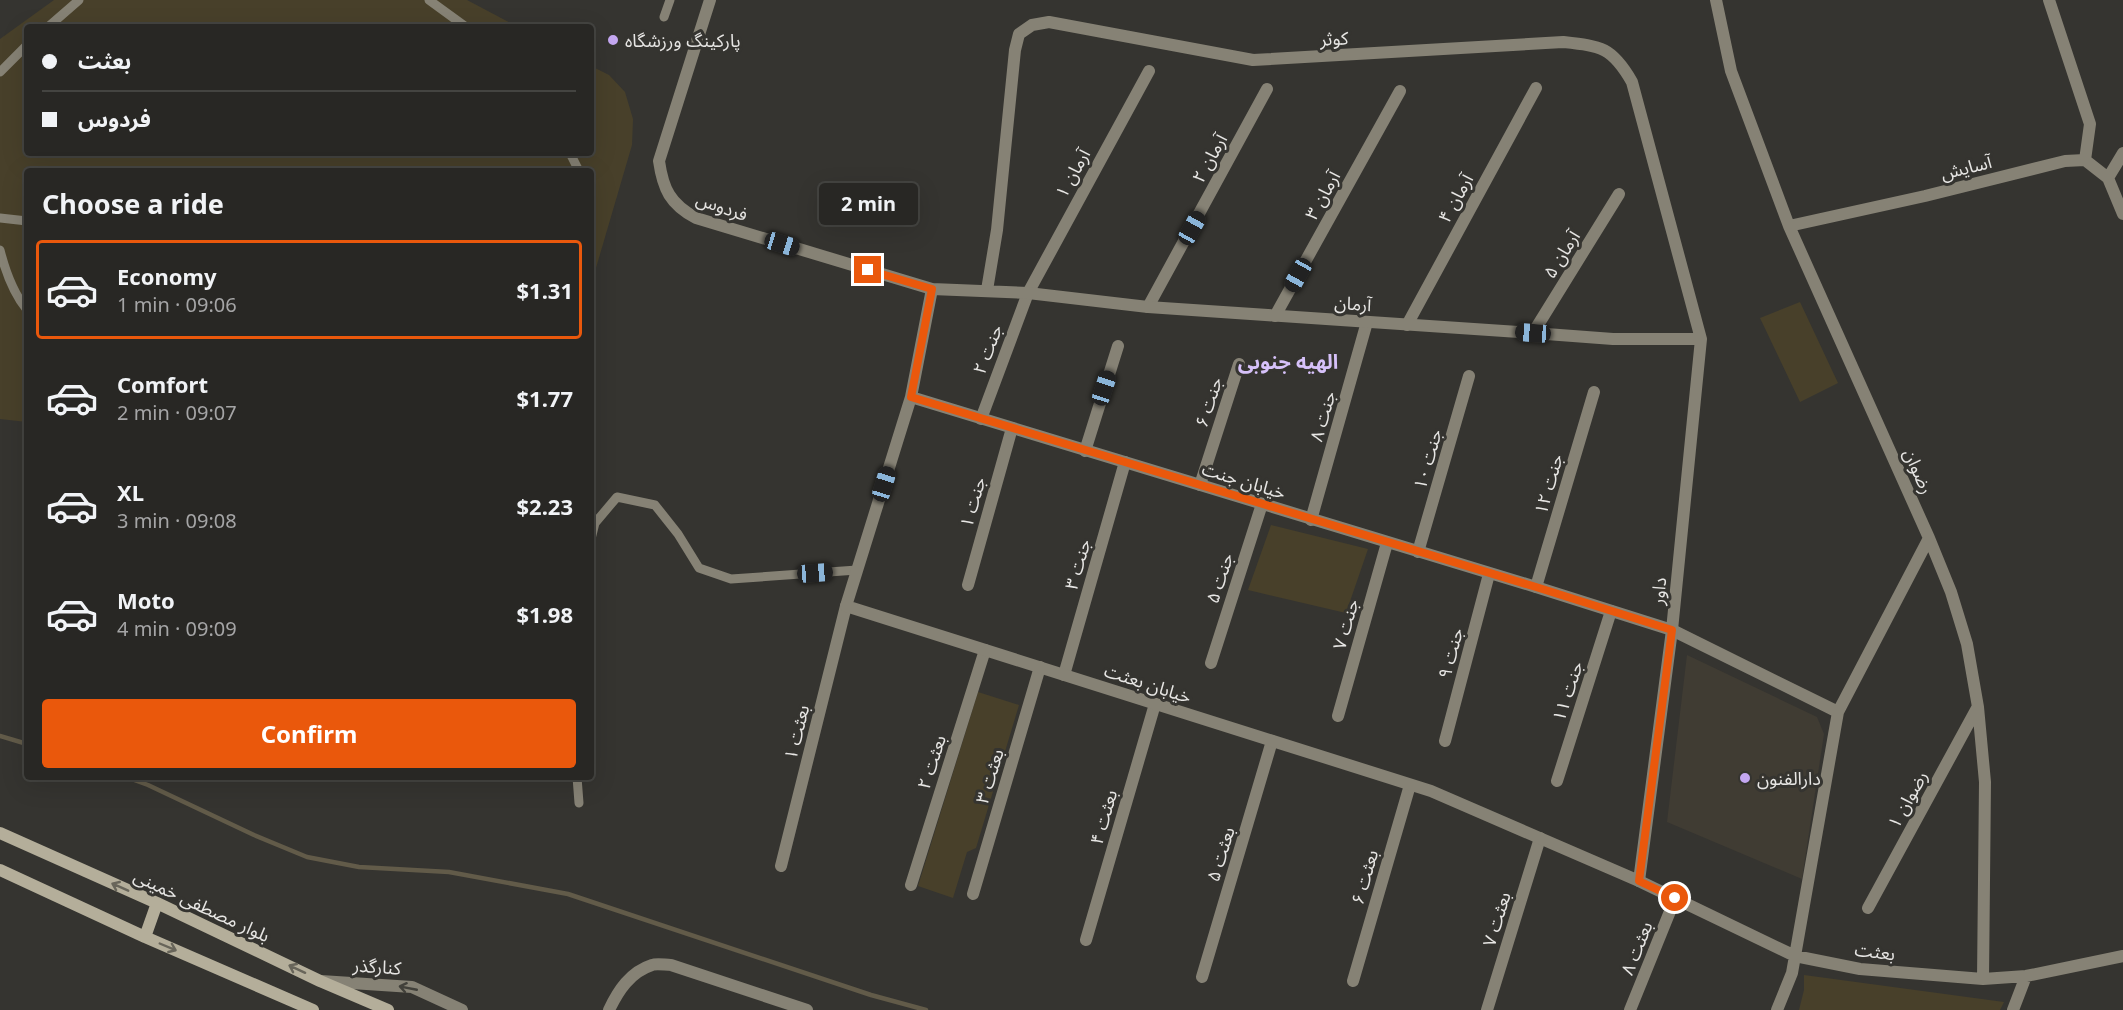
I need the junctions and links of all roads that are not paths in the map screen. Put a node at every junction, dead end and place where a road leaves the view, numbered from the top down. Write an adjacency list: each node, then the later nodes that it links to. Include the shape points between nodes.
1 (79, 0): 8 (lane)
2 (429, 0): 9 (lane)
3 (670, 0): 7 (lane)
4 (711, 0): 25 (street, فردوس, via 658,161 670,197 681,210 696,218)
5 (1716, 0): 23 (street, رضوان, via 1731,71)
6 (2049, 0): 17 (street, via 2090,124)
7 (664, 17)
8 (51, 24)
9 (462, 24)
10 (24, 48): 12 (lane)
11 (1149, 71): 27 (street, آرمان ۱)
12 (0, 72)
13 (1536, 88): 32 (street, آرمان ۴)
14 (1268, 89): 29 (street, آرمان ۲)
15 (1400, 91): 30 (street, آرمان ۳)
16 (2123, 153): 18 (street)
17 (2085, 160): 18 (street); 23 (street, آسایش, via 2065,161)
18 (2108, 178): 20 (street)
19 (1619, 194): 33 (street, آرمان ۵)
20 (2123, 214)
21 (0, 218): 22 (lane)
22 (24, 221)
23 (1789, 226): 48 (street, رضوان)
24 (0, 250): 28 (lane)
25 (932, 289): 26 (street, آرمان); 39 (street)
26 (987, 290): 27 (street, آرمان); 34 (street, کوثر, via 1015,50 1019,34 1032,24 1049,22 1253,60 1563,42 1599,46 1622,64 1632,82)
27 (1028, 292): 29 (street, آرمان); 40 (street, جنت ۲)
28 (24, 306)
29 (1148, 307): 30 (street, آرمان)
30 (1275, 316): 31 (street, آرمان)
31 (1367, 322): 32 (street, آرمان); 46 (street, جنت ۸)
32 (1407, 325): 33 (street, آرمان)
33 (1533, 333): 34 (street, آرمان, via 1614,339)
34 (1701, 339): 57 (street, داور)
35 (1118, 346): 42 (street)
36 (1239, 364): 44 (street, جنت ۶)
37 (1469, 376): 50 (street, جنت ۱۰)
38 (1594, 392): 54 (street, جنت ۱۲)
39 (911, 397): 40 (street, خیابان جنت); 51 (street)
40 (981, 419): 41 (street, خیابان جنت)
41 (1012, 428): 42 (street, خیابان جنت); 53 (street, جنت ۱)
42 (1085, 451): 43 (street, خیابان جنت)
43 (1125, 462): 44 (street, خیابان جنت); 61 (street, جنت ۳)
44 (1200, 485): 45 (street, خیابان جنت)
45 (1262, 504): 46 (street, خیابان جنت); 59 (street, جنت ۵)
46 (1311, 520): 49 (street, خیابان جنت)
47 (594, 527): 51 (lane, via 617,497 655,505 699,568 731,579)
48 (1929, 538): 63 (street, رضوان, via 1964,634); 64 (street)
49 (1387, 543): 50 (street, خیابان جنت); 65 (street, جنت ۷)
50 (1418, 552): 52 (street, خیابان جنت)
51 (857, 570): 55 (street)
52 (1489, 574): 54 (street, خیابان جنت); 67 (street, جنت ۹)
53 (968, 585)
54 (1536, 587): 56 (street, خیابان جنت)
55 (846, 606): 58 (street, خیابان بعثت); 74 (street, بعثت ۱)
56 (1611, 611): 57 (street, خیابان جنت); 69 (street, جنت ۱۱)
57 (1672, 630): 64 (street, خیابان جنت); 76 (street, داور)
58 (985, 650): 60 (street, خیابان بعثت); 77 (street, بعثت ۲)
59 (1211, 663)
60 (1040, 667): 61 (street, خیابان بعثت); 78 (street, بعثت ۳)
61 (1064, 675): 62 (street, خیابان بعثت)
62 (1155, 704): 66 (street, خیابان بعثت); 83 (street, بعثت ۴)
63 (1978, 707): 81 (street, رضوان ۱); 88 (street, رضوان, via 1985,782)
64 (1838, 712): 84 (street)
65 (1338, 716)
66 (1272, 741): 70 (street, خیابان بعثت); 87 (street, بعثت ۵)
67 (1445, 741)
68 (577, 780): 71 (lane)
69 (1557, 782)
70 (1410, 784): 73 (street, خیابان بعثت); 90 (street, بعثت ۶)
71 (579, 803)
72 (0, 833): 80 (main road, بلوار مصطفی خمینی, one-way to 72)
73 (1540, 838): 76 (street, خیابان بعثت); 96 (street, بعثت ۷)
74 (781, 866)
75 (0, 870): 82 (main road)
76 (1639, 881): 79 (street, بعثت)
77 (911, 885)
78 (973, 894)
79 (1675, 898): 84 (street, بعثت); 97 (street, بعثت ۸)
80 (158, 903): 82 (main road); 89 (main road, بلوار مصطفی خمینی, one-way to 80)
81 (1868, 908)
82 (145, 937): 91 (main road, one-way to 91)
83 (1086, 940)
84 (1795, 956): 88 (street, بعثت, via 1860,969); 98 (street)
85 (2123, 956): 86 (street, بعثت)
86 (2025, 976): 88 (street, بعثت); 99 (street)
87 (1202, 977)
88 (1983, 979)
89 (320, 981): 92 (main road, بلوار مصطفی خمینی); 93 (street, کنارگذر, one-way to 89, via 412,987)
90 (1353, 981)
91 (313, 1010)
92 (388, 1010)
93 (462, 1010)
94 (609, 1010): 95 (street, via 619,990 636,973 653,964 671,965)
95 (807, 1010)
96 (1487, 1010)
97 (1630, 1010)
98 (1777, 1010)
99 (2013, 1010)

